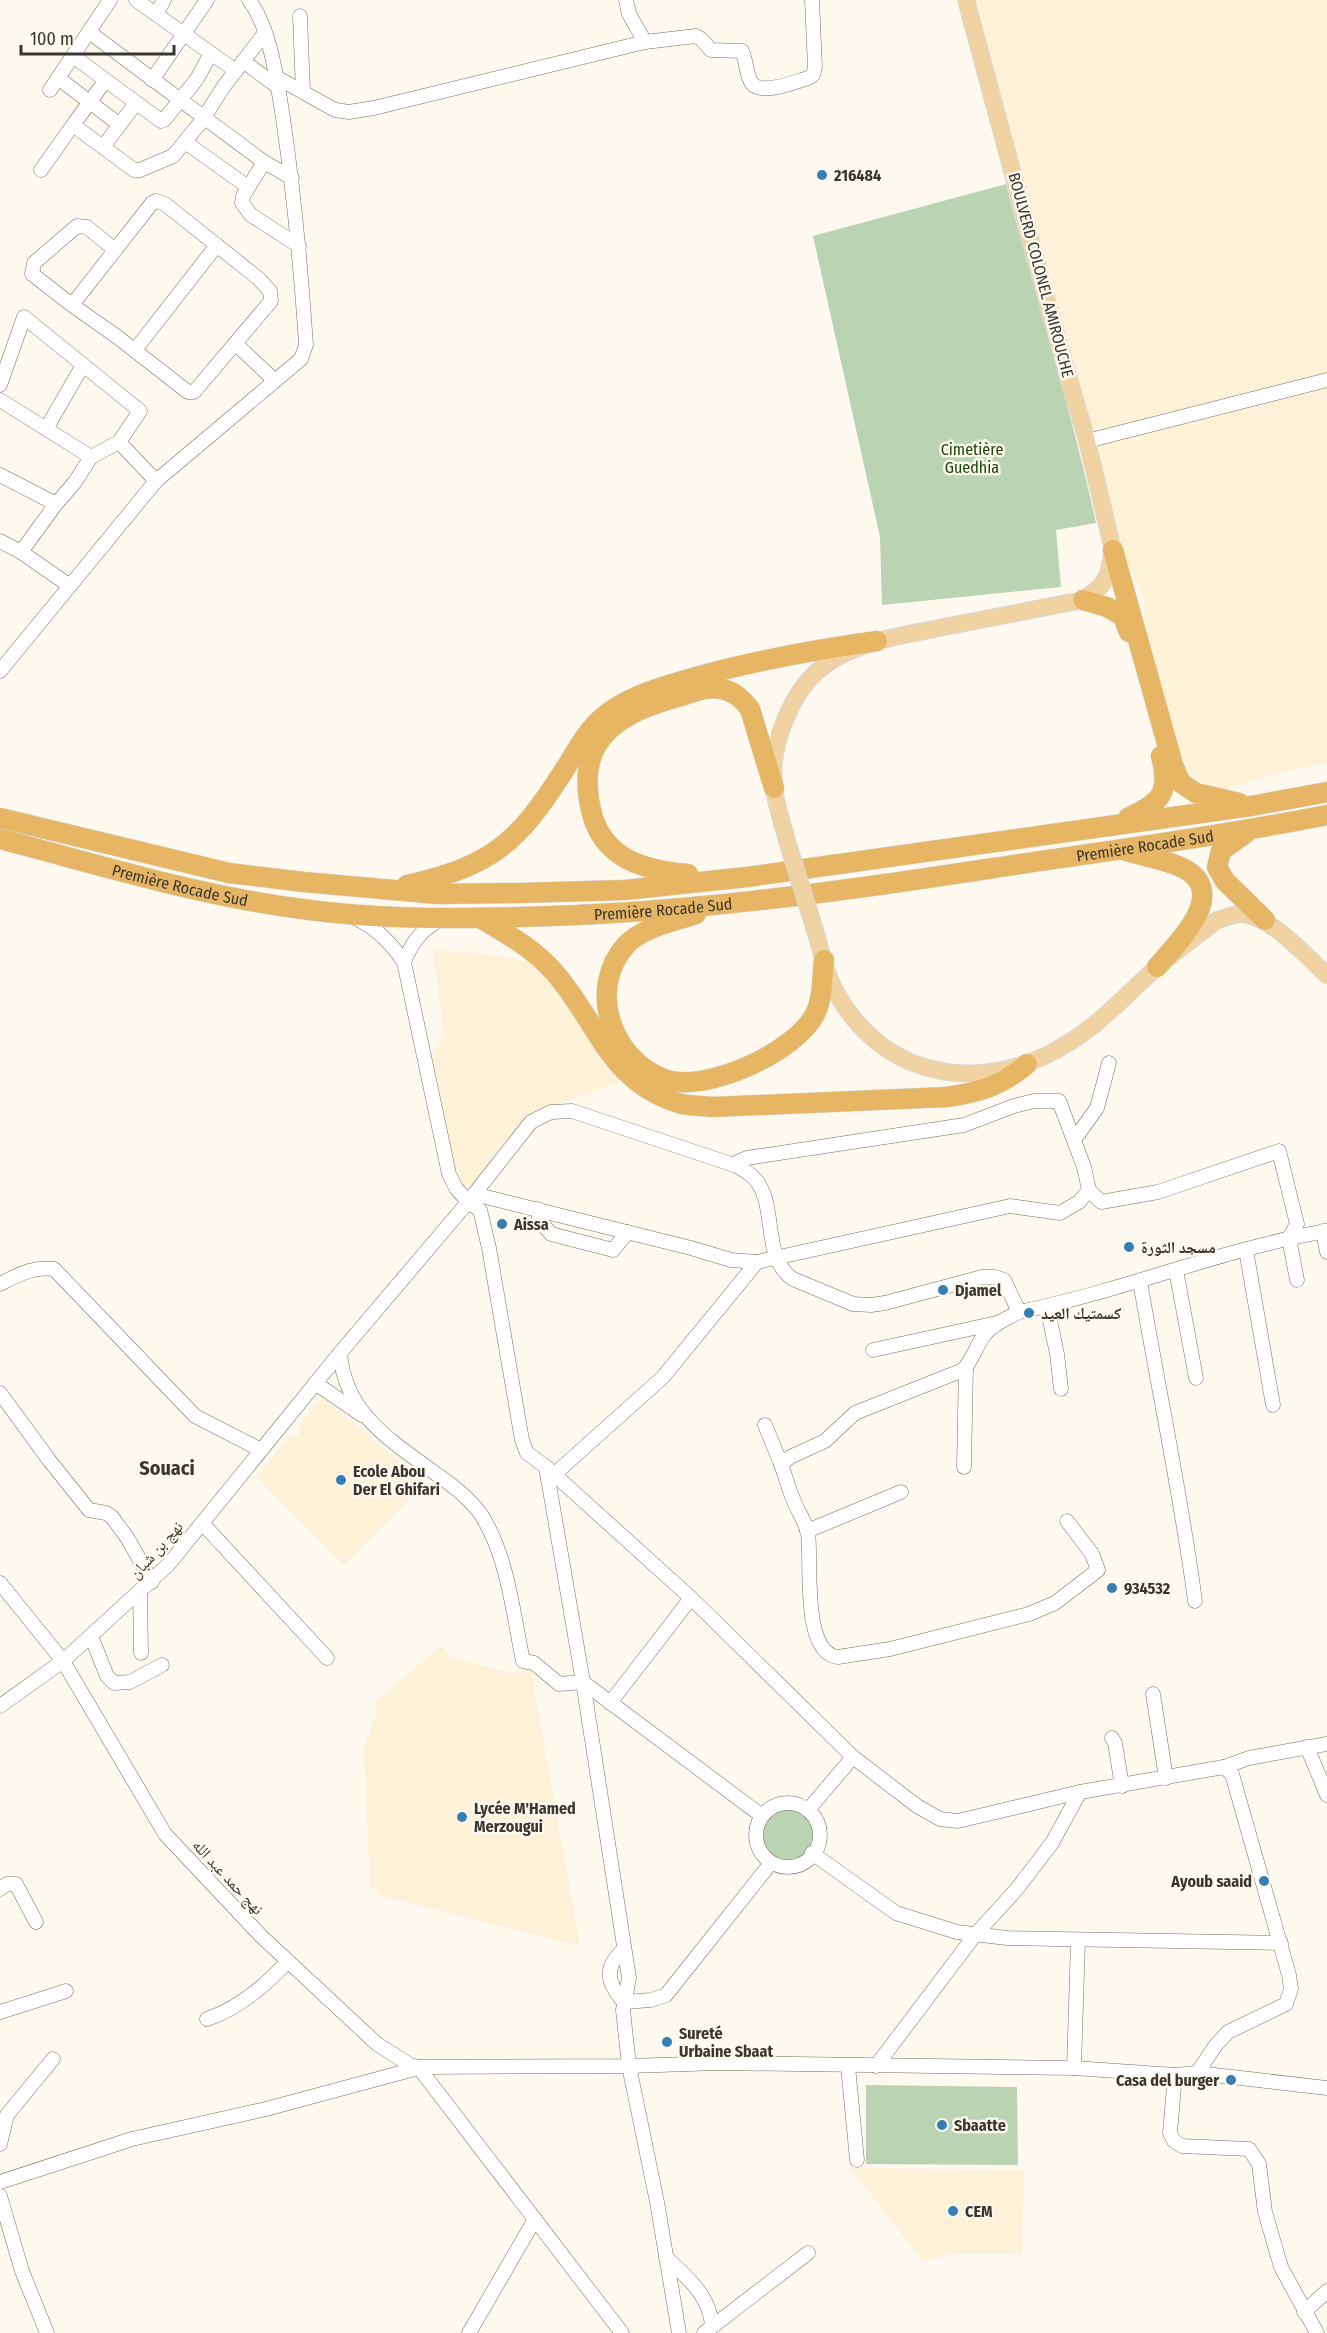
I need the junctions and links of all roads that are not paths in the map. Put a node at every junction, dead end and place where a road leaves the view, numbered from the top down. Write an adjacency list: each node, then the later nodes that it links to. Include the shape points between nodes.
1 (110, 0): 11 (street)
2 (136, 0): 9 (street)
3 (164, 0): 9 (street)
4 (207, 0): 13 (street)
5 (249, 0): 12 (street)
6 (626, 0): 14 (street, via 629,14)
7 (812, 0): 14 (street, via 813,75 768,89 750,81 743,54 738,50 711,50 696,36)
8 (966, 0): 47 (main road, BOULVERD COLONEL AMIROUCHE)
9 (156, 14): 13 (street)
10 (300, 16): 21 (street)
11 (89, 32): 16 (street); 18 (street)
12 (265, 33): 17 (street); 20 (street)
13 (184, 35): 15 (street); 18 (street)
14 (645, 42): 21 (street, via 357,111 335,110)
15 (211, 53): 17 (street); 22 (street)
16 (73, 56): 19 (street); 23 (street, via 54,84)
17 (240, 66): 20 (street); 25 (street)
18 (152, 80): 22 (street)
19 (105, 81): 23 (street); 24 (street)
20 (277, 82): 21 (street); 32 (street)
21 (303, 92)
22 (180, 101): 24 (street, via 162,121); 25 (street)
23 (89, 102): 26 (street); 27 (street)
24 (136, 103): 27 (street)
25 (204, 117): 28 (street); 30 (street)
26 (73, 125): 29 (street); 31 (street)
27 (120, 125): 29 (street)
28 (185, 142): 29 (street, via 173,156 140,170 134,170); 33 (street)
29 (103, 147)
30 (264, 162): 32 (street); 33 (street)
31 (41, 170)
32 (292, 178): 35 (street)
33 (248, 187): 35 (street, via 242,200 251,215)
34 (217, 245): 36 (street, via 156,201); 38 (street, via 260,279 272,297); 39 (street)
35 (299, 246): 42 (street, via 306,345 301,359)
36 (115, 250): 37 (street); 37 (street, via 87,227 77,226 34,263 32,274)
37 (72, 305): 39 (street)
38 (236, 344): 39 (street, via 191,393); 42 (street)
39 (135, 350)
40 (83, 365): 43 (street, via 24,317); 45 (street); 46 (street, via 140,411)
41 (1327, 380): 47 (street)
42 (275, 381): 50 (street)
43 (0, 385)
44 (0, 400): 45 (street)
45 (46, 429): 48 (street)
46 (119, 441): 48 (street); 50 (street)
47 (1087, 441): 53 (main road, BOULVERD COLONEL AMIROUCHE)
48 (91, 457): 51 (street)
49 (0, 475): 51 (street)
50 (156, 481): 55 (street)
51 (56, 504): 54 (street)
52 (0, 541): 54 (street)
53 (1113, 550): 56 (main road, via 1105,580); 61 (highway, via 1181,783 1196,794)
54 (21, 552): 55 (street)
55 (70, 586): 58 (street)
56 (1083, 600): 57 (main road); 64 (highway, via 1123,616 1166,773 1164,790 1153,805)
57 (877, 641): 59 (main road, via 832,660 805,684 783,723); 69 (highway, via 759,660 642,693 601,719 544,802 503,847 472,866)
58 (0, 671)
59 (774, 788): 68 (highway, via 750,709 737,695 719,688 706,688 649,706 620,721 604,735 588,766 586,783 596,828 608,846 629,862 665,873); 75 (main road, bridge)
60 (1327, 792): 61 (highway, Première Rocade Sud)
61 (1251, 806): 64 (highway, Première Rocade Sud)
62 (1327, 815): 65 (highway, Première Rocade Sud)
63 (0, 818): 69 (highway, Première Rocade Sud, via 230,873)
64 (1116, 825): 68 (highway, Première Rocade Sud)
65 (1251, 830): 67 (highway, Première Rocade Sud); 74 (highway, via 1221,851 1217,867 1225,881)
66 (0, 839): 71 (highway, Première Rocade Sud, via 218,896)
67 (1118, 849): 70 (highway, Première Rocade Sud, via 853,890); 77 (highway, via 1177,865 1197,879 1201,889 1200,912)
68 (747, 877): 69 (highway, Première Rocade Sud, via 602,891 438,894)
69 (387, 890)
70 (724, 904): 73 (highway, Première Rocade Sud); 75 (highway, via 646,931 627,944 611,967 607,1010 614,1032 643,1069 666,1080 686,1082 736,1071 767,1056 790,1042 815,1014)
71 (345, 914): 72 (highway, Première Rocade Sud); 76 (street, via 379,932)
72 (442, 918): 73 (highway, Première Rocade Sud); 76 (street, via 415,940)
73 (480, 918): 80 (highway, via 532,949 549,966 569,990 611,1057 628,1074 655,1093 683,1104 714,1107 947,1097 981,1092)
74 (1265, 920): 77 (main road, via 1239,914 1217,920); 78 (main road)
75 (824, 960): 80 (main road, via 831,982 855,1019 870,1037 908,1062 932,1070 970,1074 999,1072)
76 (404, 962): 84 (street, via 449,1174 456,1188)
77 (1157, 967): 80 (main road, via 1090,1028)
78 (1327, 975)
79 (1109, 1063): 81 (street, via 1097,1108)
80 (1027, 1064)
81 (1074, 1140): 82 (street, via 1059,1101 1050,1100 1014,1106 964,1125 747,1158); 83 (street)
82 (733, 1164): 84 (street, نهج بن شبان, via 572,1111 551,1112 531,1122); 91 (street, via 754,1178 762,1192)
83 (1089, 1190): 88 (street, via 1101,1202 1158,1192 1279,1151 1297,1224); 91 (street, via 1060,1213 1010,1206)
84 (471, 1198): 85 (street); 101 (street, نهج بن شبان); 113 (street, via 480,1210 489,1248 522,1440 527,1453)
85 (538, 1209): 87 (street); 87 (street, via 539,1220 551,1234 613,1250)
86 (1325, 1231): 88 (street); 90 (street)
87 (628, 1232): 92 (street, via 731,1260)
88 (1288, 1238): 89 (street); 94 (street)
89 (1246, 1250): 93 (street); 107 (street)
90 (1327, 1251)
91 (776, 1258): 92 (street); 98 (street, via 784,1273 793,1279 853,1304 885,1303 995,1277 1004,1280)
92 (757, 1262): 113 (street, via 663,1377)
93 (1176, 1270): 95 (street); 103 (street)
94 (1297, 1280)
95 (1140, 1281): 97 (street); 122 (street)
96 (0, 1284): 110 (street, via 31,1269 54,1269 195,1416)
97 (1047, 1306): 98 (street); 105 (street)
98 (1019, 1312): 99 (street)
99 (999, 1323): 100 (street); 102 (street, via 986,1333)
100 (873, 1350)
101 (340, 1353): 104 (street, نهج بن شبان); 108 (street, via 344,1378)
102 (966, 1367): 111 (street, via 953,1376 855,1413 825,1441); 112 (street)
103 (1196, 1378)
104 (315, 1383): 108 (street); 110 (street, نهج بن شبان)
105 (1061, 1389)
106 (0, 1393): 118 (street, via 89,1510 112,1517)
107 (1273, 1405)
108 (366, 1418): 128 (street, via 462,1494 481,1516 503,1569 523,1661 534,1663 559,1684)
109 (765, 1425): 111 (street)
110 (261, 1450): 116 (street, نهج بن شبان)
111 (781, 1464): 117 (street)
112 (964, 1467)
113 (550, 1474): 121 (street); 128 (street)
114 (901, 1492): 117 (street)
115 (1067, 1521): 117 (street, via 1092,1554 1098,1570 1055,1603 1029,1614 890,1649 838,1657 825,1652 814,1624)
116 (202, 1523): 118 (street, نهج بن شبان); 125 (street)
117 (807, 1531)
118 (152, 1582): 120 (street, نهج بن شبان)
119 (0, 1583): 126 (street, نهج حمد عبد الله)
120 (140, 1592): 123 (street, نهج بن شبان); 124 (street)
121 (691, 1598): 130 (street); 135 (street)
122 (1195, 1601)
123 (91, 1636): 126 (street, نهج بن شبان); 127 (street, via 106,1676 114,1683 130,1682)
124 (141, 1653)
125 (327, 1658)
126 (63, 1661): 131 (street, نهج بن شبان); 150 (street, نهج حمد عبد الله, via 165,1834)
127 (162, 1665)
128 (583, 1682): 130 (street); 152 (street, via 629,1978)
129 (1153, 1694): 137 (street)
130 (609, 1703): 142 (street)
131 (0, 1706)
132 (1112, 1738): 138 (street)
133 (1327, 1744): 134 (street)
134 (1307, 1747): 136 (street); 140 (street)
135 (853, 1756): 139 (street, via 940,1819 971,1819); 141 (street)
136 (1224, 1767): 137 (street); 149 (street, via 1232,1774)
137 (1167, 1778): 138 (street)
138 (1122, 1786): 139 (street)
139 (1080, 1792): 147 (street, via 1052,1843)
140 (1327, 1795)
141 (808, 1810): 142 (street, via 795,1803 784,1803 773,1806); 143 (street, via 819,1825 818,1847)
142 (762, 1816): 144 (street, via 755,1833 757,1845)
143 (812, 1853): 144 (street, via 802,1864 792,1867); 147 (street, via 896,1913)
144 (771, 1863): 152 (street, via 666,1995)
145 (0, 1889): 146 (street, via 16,1884)
146 (36, 1922)
147 (975, 1935): 148 (street); 157 (street)
148 (1078, 1940): 149 (street); 160 (street)
149 (1281, 1943): 161 (street, via 1291,1989 1286,2004 1228,2032)
150 (288, 1961): 154 (street, via 269,1983); 158 (street, نهج حمد عبد الله, via 377,2044 410,2066)
151 (66, 1991): 153 (street)
152 (624, 2002): 159 (street)
153 (0, 2012)
154 (207, 2019)
155 (53, 2060): 164 (street, via 8,2115)
156 (848, 2066): 157 (street); 159 (street, via 718,2062); 165 (street)
157 (876, 2066): 160 (street)
158 (421, 2067): 159 (street); 166 (street, via 266,2109 132,2139); 168 (street)
159 (629, 2067): 170 (street)
160 (1074, 2068): 162 (street)
161 (1197, 2073): 162 (street); 163 (street)
162 (1175, 2075): 172 (street, via 1170,2133 1174,2141 1182,2146 1249,2149 1254,2155 1281,2267)
163 (1327, 2088)
164 (0, 2144)
165 (857, 2160)
166 (0, 2182)
167 (0, 2196): 174 (street, via 22,2271)
168 (535, 2219): 175 (street); 176 (street)
169 (808, 2253): 173 (street)
170 (666, 2257): 173 (street, via 705,2298 709,2307); 177 (street)
171 (1327, 2291): 172 (street)
172 (1304, 2312): 178 (street)
173 (708, 2330)
174 (47, 2333)
175 (469, 2333)
176 (622, 2333)
177 (679, 2333)
178 (1317, 2333)

